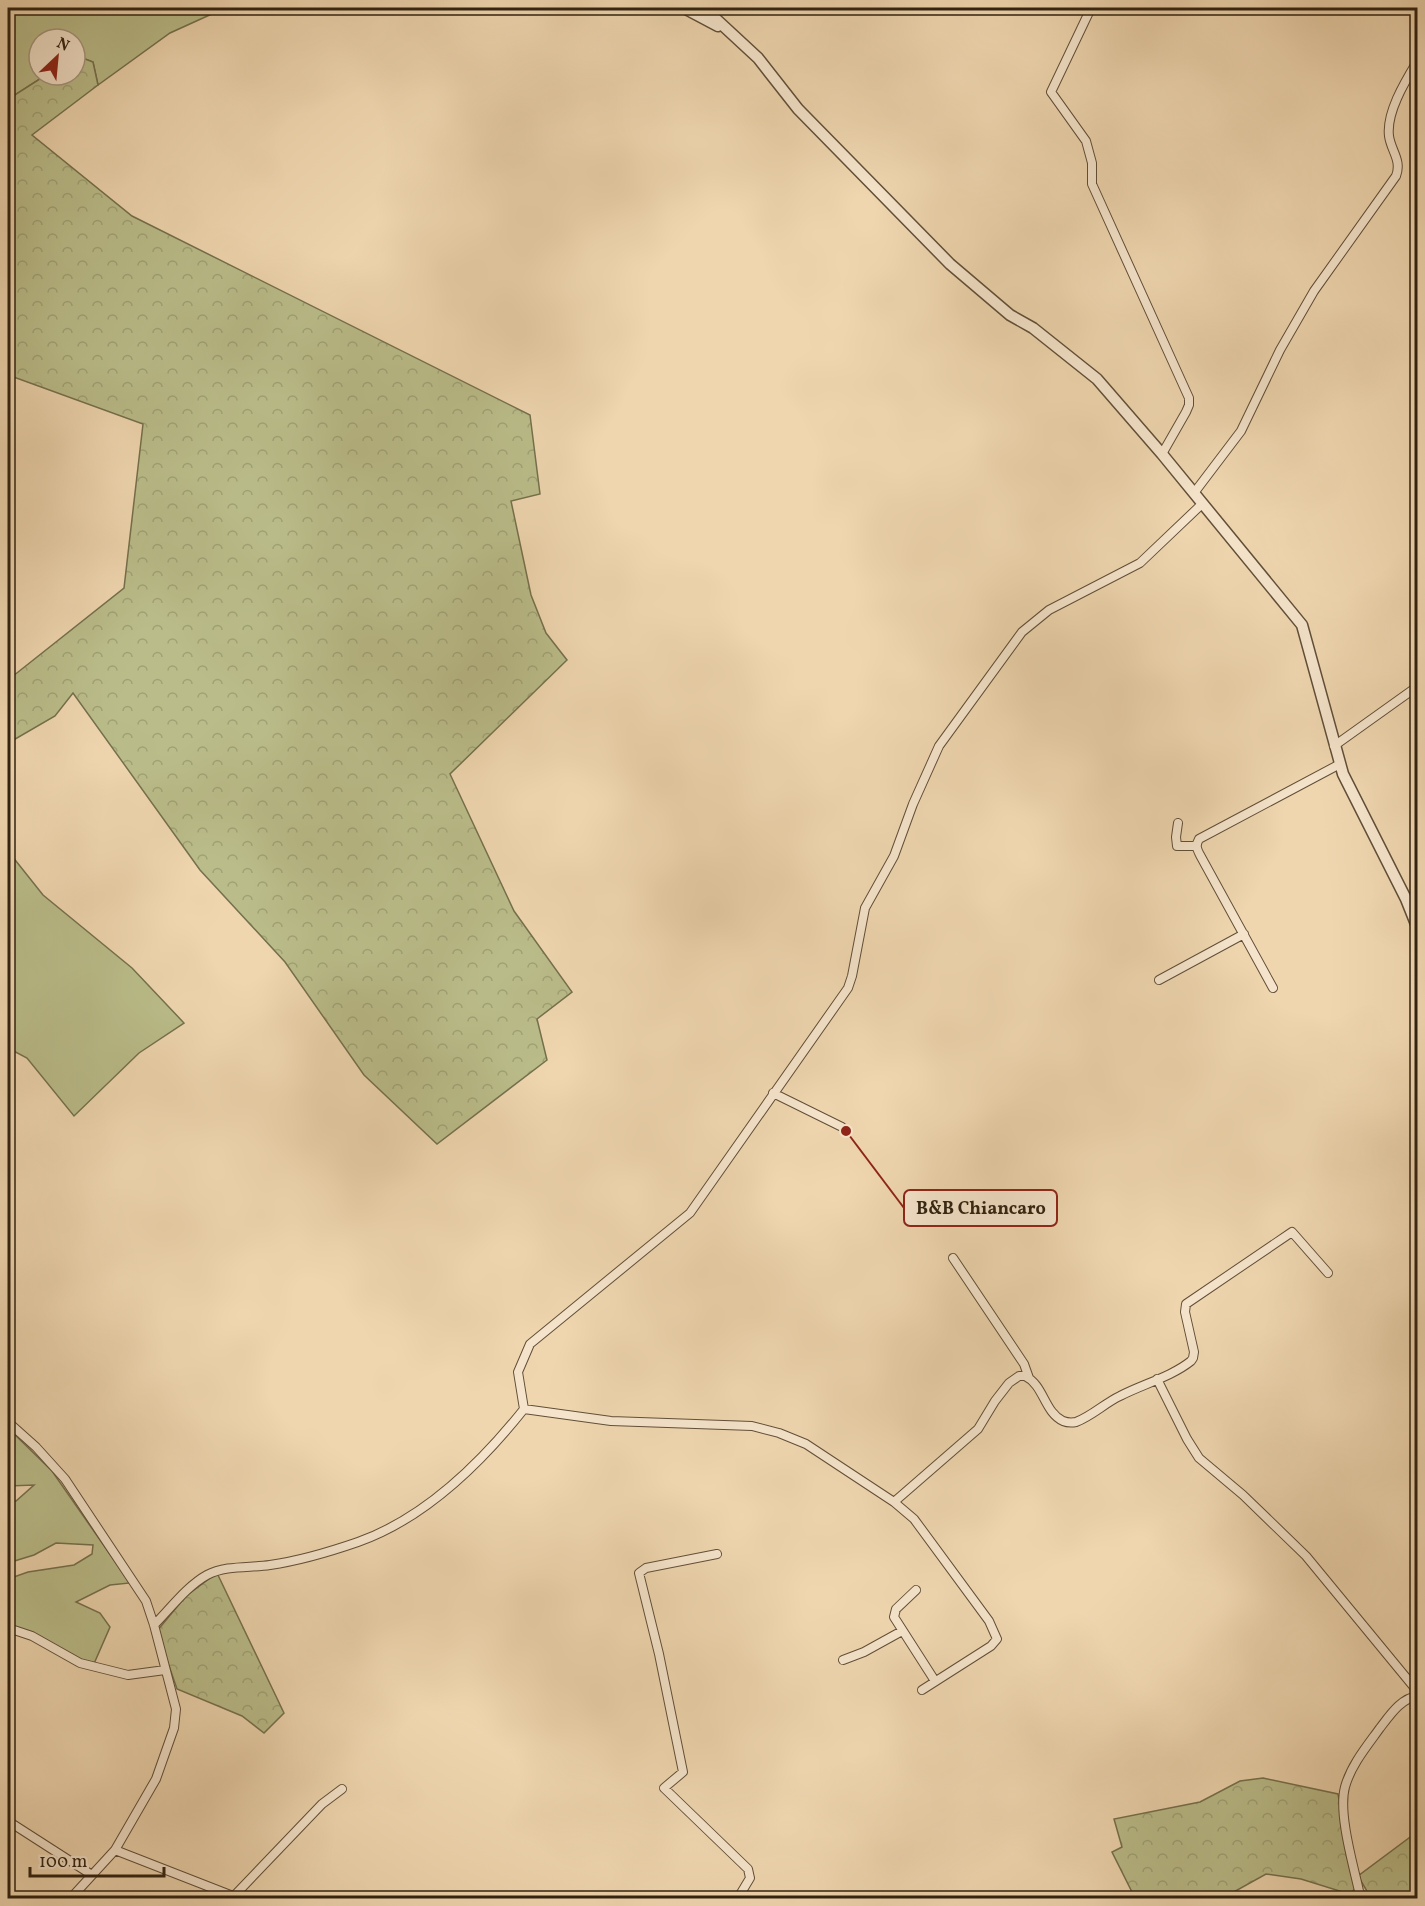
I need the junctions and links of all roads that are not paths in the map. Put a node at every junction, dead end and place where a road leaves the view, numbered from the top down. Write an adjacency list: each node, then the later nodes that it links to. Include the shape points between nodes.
1 (684, 8): 4 (street)
2 (704, 8): 4 (street)
3 (1091, 8): 6 (street, via 1051,92 1086,141 1094,188 1189,398 1186,412)
4 (733, 36): 6 (street, via 758,58 798,109 950,264 1010,315 1084,367)
5 (1418, 60): 7 (street, via 1401,89 1391,118 1389,135 1398,163 1396,176 1302,310 1241,431)
6 (1162, 454): 7 (street)
7 (1194, 493): 8 (street)
8 (1202, 504): 10 (street, via 1302,625); 18 (street, via 1140,563 1049,610 1022,632 964,710 939,746 912,804 894,856 865,908 848,988)
9 (1418, 686): 10 (street)
10 (1334, 746): 11 (street)
11 (1340, 764): 13 (street, via 1198,839); 14 (street)
12 (1178, 823): 13 (street, via 1177,846)
13 (1196, 846): 15 (street)
14 (1418, 929)
15 (1244, 934): 16 (street); 17 (street)
16 (1159, 980)
17 (1274, 987)
18 (773, 1094): 19 (street); 24 (street, via 690,1213 530,1344 518,1372)
19 (842, 1126)
20 (953, 1258): 22 (street, via 1024,1364)
21 (1328, 1273): 23 (street, via 1292,1232 1186,1304 1193,1358)
22 (1029, 1378): 23 (street, via 1054,1414 1071,1423); 26 (street, via 1014,1379 978,1429)
23 (1157, 1379): 36 (street, via 1199,1458 1306,1556)
24 (524, 1409): 26 (street, via 611,1421 752,1426 806,1444); 29 (street, via 497,1443 451,1487 417,1511 360,1541 272,1565 210,1574)
25 (8, 1422): 29 (street, via 65,1479 146,1601)
26 (894, 1502): 34 (street, via 914,1519 989,1621 997,1639)
27 (717, 1554): 43 (street, via 646,1568 639,1573 683,1772 664,1788 748,1869 750,1878)
28 (916, 1590): 31 (street, via 896,1609 894,1617)
29 (154, 1625): 33 (street)
30 (8, 1628): 33 (street, via 32,1636 80,1663 128,1675)
31 (902, 1631): 32 (street); 34 (street)
32 (843, 1660)
33 (165, 1670): 39 (street, via 176,1709 174,1728 156,1779)
34 (935, 1681): 35 (street)
35 (922, 1690)
36 (1418, 1694): 44 (street, via 1389,1715 1356,1762 1346,1786 1344,1812)
37 (342, 1789): 41 (street, via 322,1804)
38 (8, 1821): 40 (street)
39 (114, 1850): 40 (street); 41 (street)
40 (92, 1875): 42 (street)
41 (236, 1898)
42 (70, 1899)
43 (738, 1899)
44 (1363, 1899)

